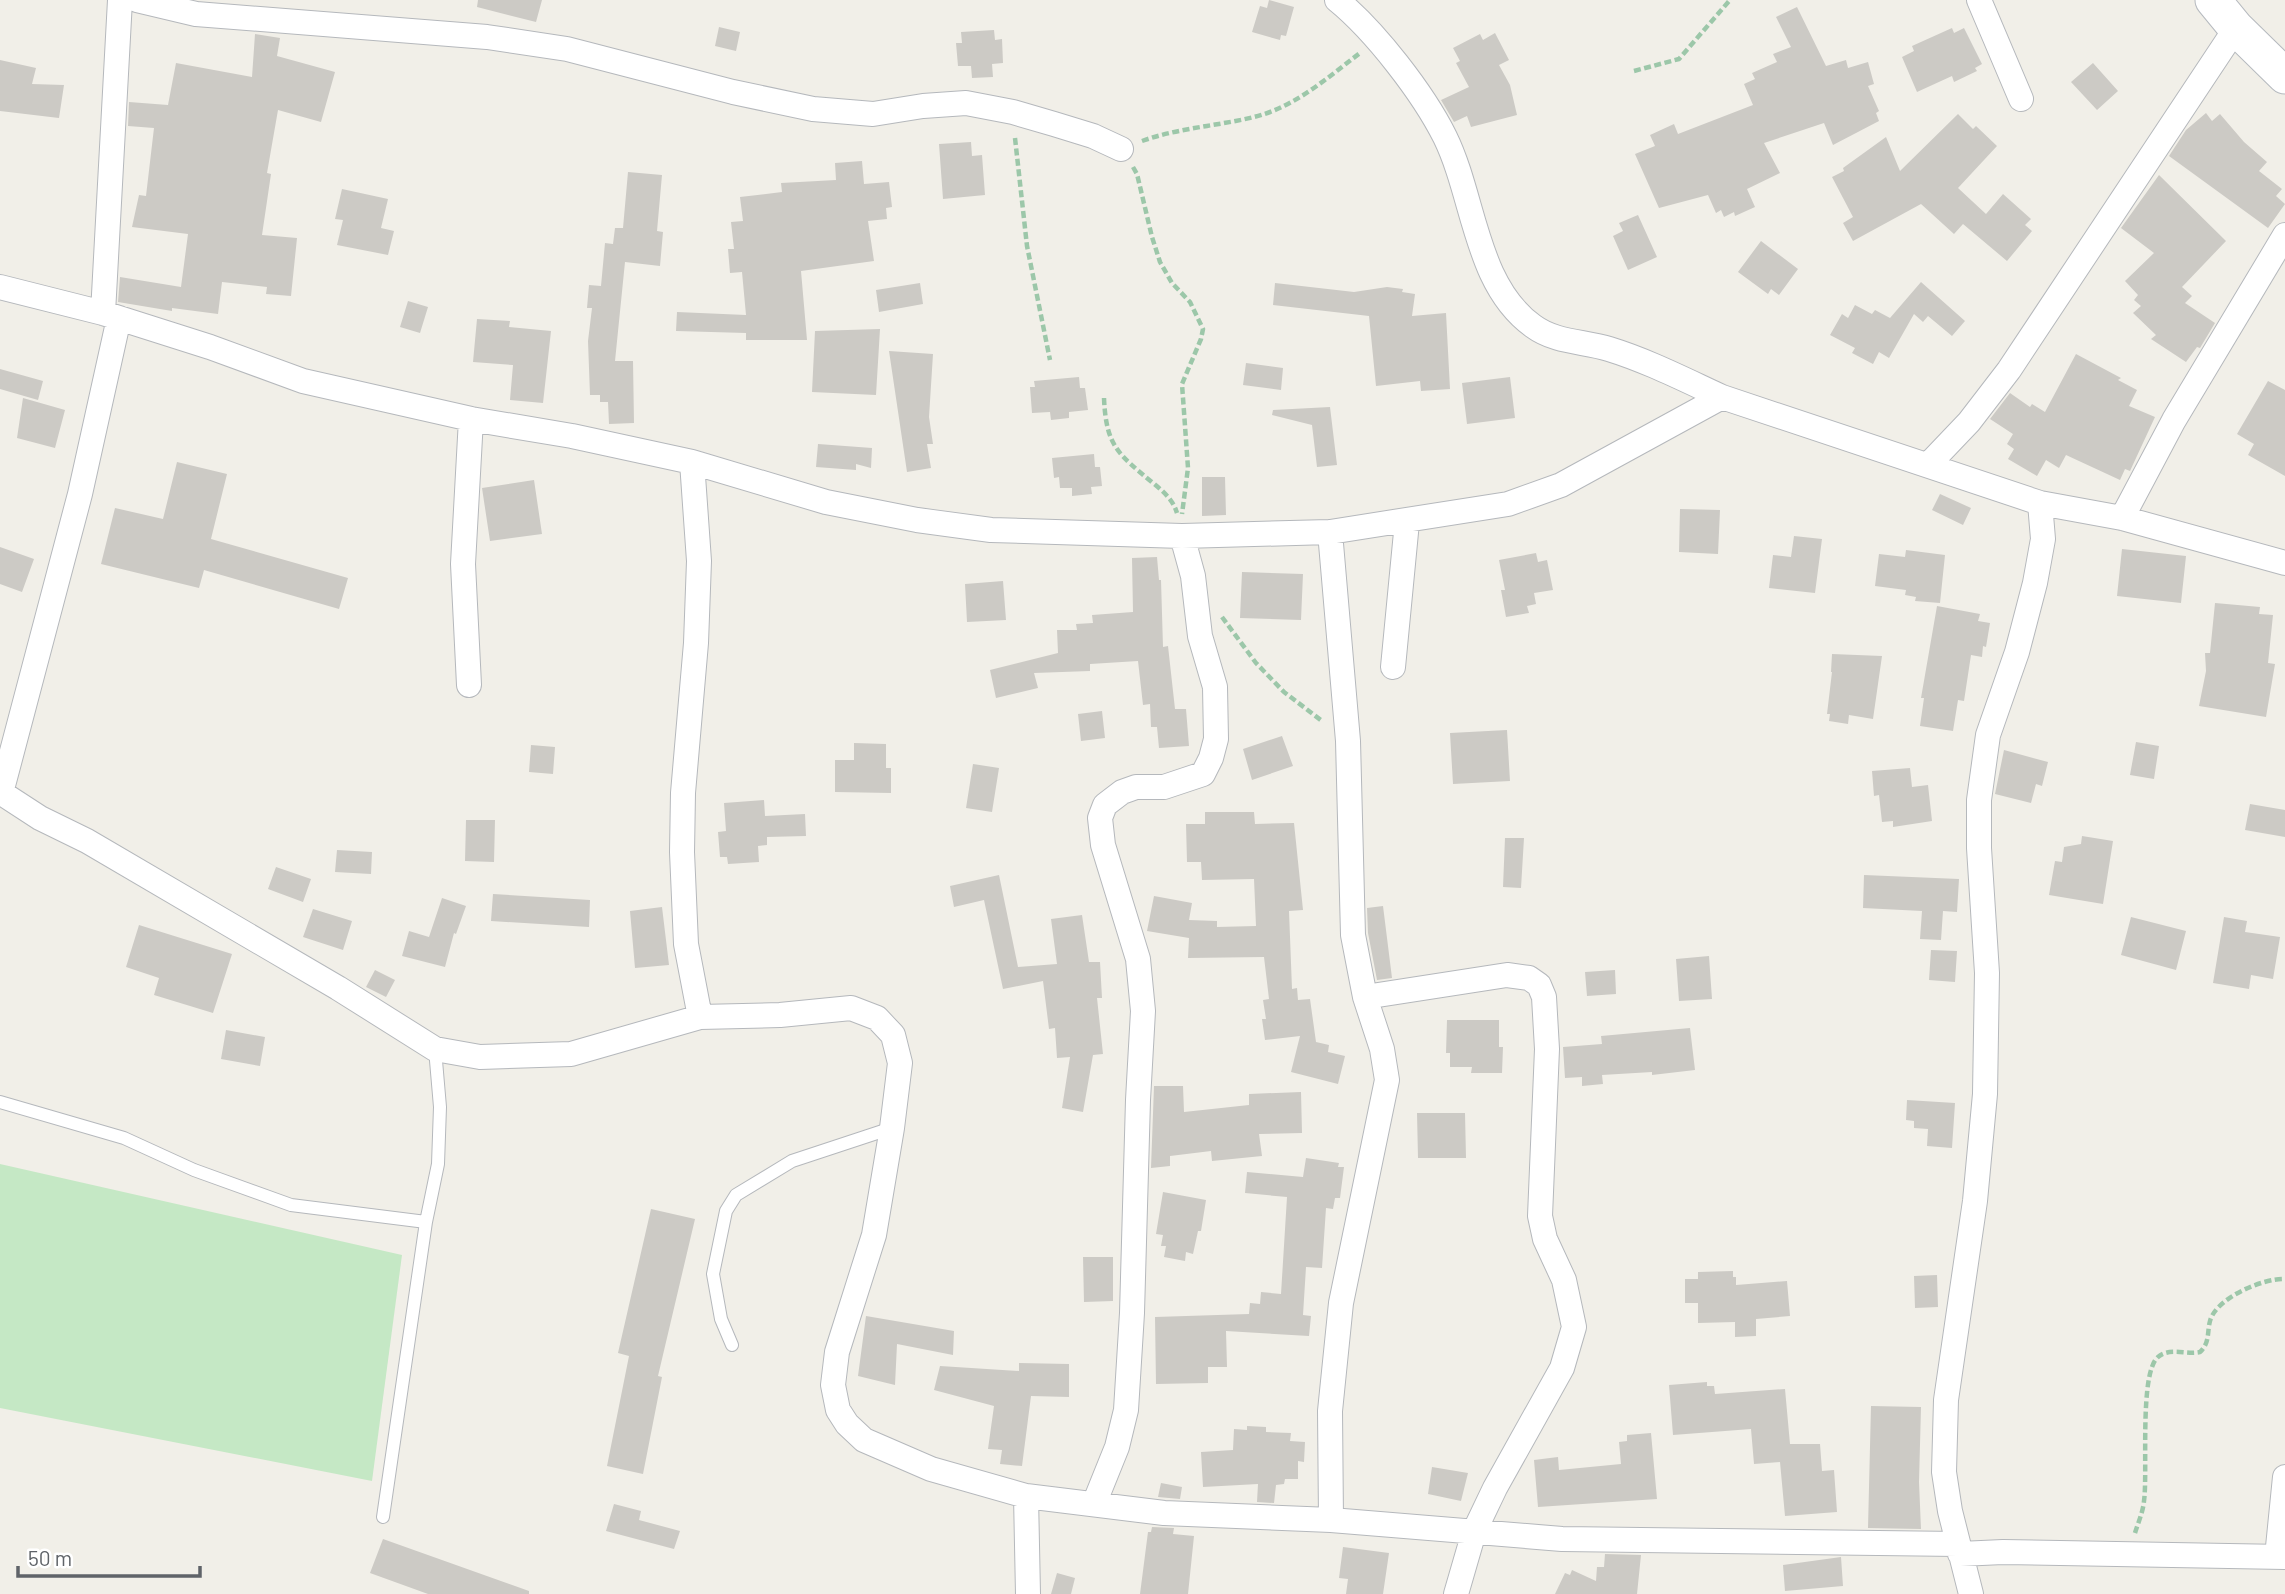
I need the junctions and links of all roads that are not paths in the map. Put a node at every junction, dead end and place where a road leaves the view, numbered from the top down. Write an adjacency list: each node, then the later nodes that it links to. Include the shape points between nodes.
1 (120, 0): 12 (street)
2 (137, 0): 9 (street, via 196,14 487,37 567,49 813,109 873,114 966,103 1013,112)
3 (1337, 0): 13 (street, via 1378,41 1445,138 1495,283 1514,309 1535,328 1558,339 1609,349)
4 (1979, 0): 8 (street)
5 (2213, 0): 6 (street)
6 (2236, 27): 7 (street); 16 (street, via 2009,370)
7 (2285, 76)
8 (2021, 99)
9 (1121, 149)
10 (2285, 235): 18 (street, via 2174,420)
11 (0, 287): 12 (street)
12 (111, 316): 14 (street, via 303,381); 25 (street, via 80,494)
13 (1721, 397): 16 (street); 19 (street, via 1561,485 1508,504)
14 (471, 419): 15 (street); 24 (street, via 463,564)
15 (692, 462): 21 (street, via 826,502 917,520 992,530); 27 (street, via 698,575 682,852 686,944)
16 (1928, 465): 17 (street)
17 (2040, 503): 18 (street); 39 (street, via 2042,540 2035,583 1988,735 1979,800 1987,973 1985,1094 1946,1400 1944,1472)
18 (2122, 518): 22 (street)
19 (1407, 522): 20 (street); 23 (street)
20 (1330, 532): 21 (street); 26 (street, via 1348,741 1353,934)
21 (1182, 536): 35 (street, via 1193,576 1200,636 1215,687 1216,738 1211,758 1203,774 1185,781 1122,792 1105,805 1100,818 1103,845 1138,959 1143,1012 1126,1410)
22 (2285, 563)
23 (1393, 667)
24 (469, 685)
25 (1, 792): 28 (street)
26 (1365, 997): 37 (street, via 1387,1080 1341,1303 1330,1411); 38 (street, via 1507,975 1529,978 1539,985 1544,997 1547,1049 1540,1216 1564,1280 1574,1326 1563,1368)
27 (700, 1017): 28 (street, via 571,1054 480,1057); 30 (street, via 851,1008 877,1018 893,1035 900,1063)
28 (435, 1049): 31 (lane, via 438,1164)
29 (0, 1102): 31 (lane, via 124,1138 194,1170 291,1205)
30 (892, 1128): 32 (lane, via 792,1161 736,1195 726,1211 713,1274); 34 (street, via 874,1235 837,1352 833,1385 838,1409 864,1440 931,1469)
31 (426, 1222): 36 (lane)
32 (732, 1345)
33 (2285, 1477): 40 (street)
34 (1027, 1496): 35 (street); 41 (street)
35 (1094, 1504): 37 (street, via 1164,1513)
36 (383, 1517)
37 (1331, 1520): 38 (street)
38 (1474, 1532): 39 (street); 42 (street)
39 (1959, 1549): 40 (street); 43 (street)
40 (2281, 1557)
41 (1028, 1594)
42 (1457, 1594)
43 (1970, 1594)

